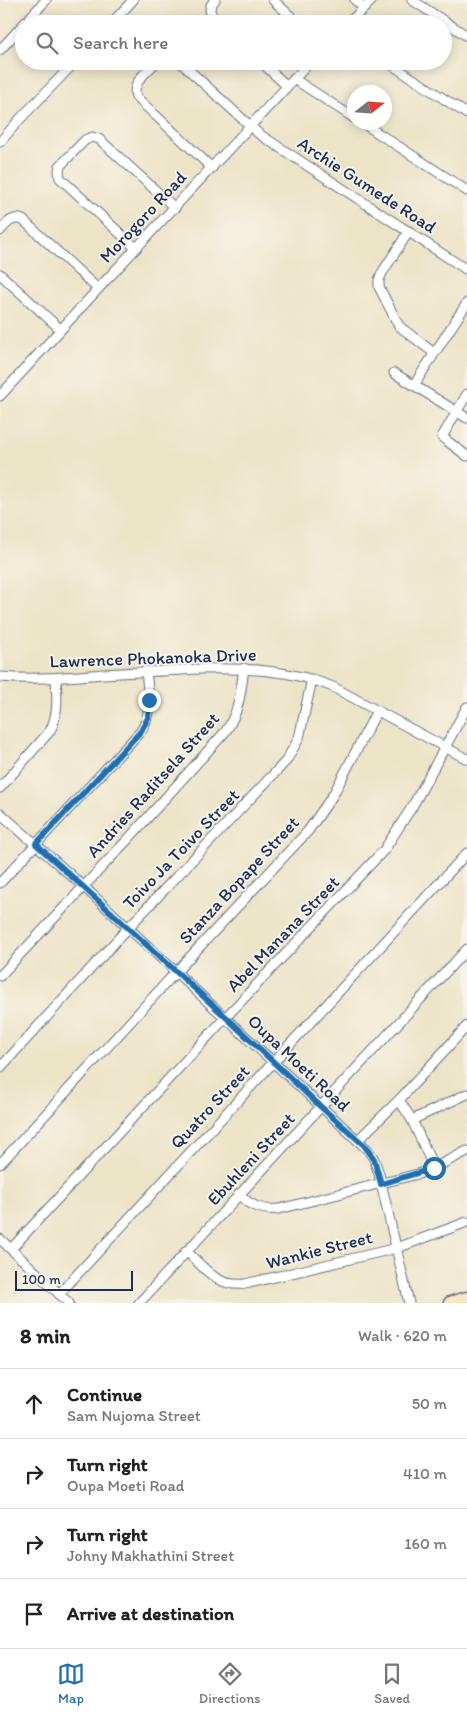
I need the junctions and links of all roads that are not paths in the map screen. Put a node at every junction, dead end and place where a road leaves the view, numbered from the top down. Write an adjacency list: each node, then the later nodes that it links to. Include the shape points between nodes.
1 (46, 0): 9 (street)
2 (133, 0): 10 (street)
3 (215, 0): 11 (street, via 211,4)
4 (273, 0): 12 (street)
5 (355, 0): 8 (street)
6 (372, 0): 8 (street)
7 (412, 0): 14 (street)
8 (364, 8): 13 (street)
9 (32, 15)
10 (119, 15)
11 (212, 15)
12 (289, 15)
13 (357, 15)
14 (435, 15)
15 (452, 26): 17 (street)
16 (15, 34): 18 (street)
17 (467, 36)
18 (0, 50)
19 (67, 70): 31 (street)
20 (149, 70): 32 (street, via 136,84 136,97)
21 (189, 70): 29 (street, Archie Gumede Road)
22 (270, 70): 26 (street)
23 (302, 70): 25 (street, Morogoro Road)
24 (400, 70): 28 (street)
25 (294, 79): 26 (street, Morogoro Road); 27 (street)
26 (287, 86): 29 (street, Morogoro Road)
27 (347, 113)
28 (467, 114)
29 (249, 127): 32 (street, Morogoro Road); 36 (street, Archie Gumede Road)
30 (373, 130): 33 (street)
31 (0, 142)
32 (212, 168): 34 (street, Morogoro Road)
33 (467, 191)
34 (174, 208): 37 (street, Morogoro Road); 37 (street, via 99,139 84,140 60,166 60,178)
35 (0, 231): 40 (street, via 12,220 24,220)
36 (409, 231): 38 (street, Archie Gumede Road); 43 (street, via 382,273 379,287 399,326)
37 (136, 248): 40 (street, Morogoro Road)
38 (467, 270)
39 (0, 274): 42 (street)
40 (98, 288): 42 (street, Morogoro Road)
41 (467, 303): 43 (street)
42 (60, 330): 47 (street, Morogoro Road)
43 (434, 352): 45 (street)
44 (394, 373): 45 (street)
45 (414, 385): 48 (street)
46 (467, 394): 48 (street)
47 (0, 396)
48 (456, 411): 49 (street); 50 (street, via 442,437)
49 (467, 418)
50 (467, 456)
51 (244, 668): 52 (street, Lawrence Phokanoka Drive); 55 (street, Lawrence Phokanoka Drive); 65 (street, Andries Raditsela Street, via 239,701 231,724)
52 (146, 671): 54 (street, Lawrence Phokanoka Drive); 62 (street, via 149,711 146,724)
53 (0, 677): 54 (street, Lawrence Phokanoka Drive)
54 (56, 678): 60 (street, via 55,721)
55 (312, 679): 57 (street, Lawrence Phokanoka Drive); 66 (street, Toivo Ja Toivo Street, via 299,738 286,761)
56 (467, 707): 58 (street, Abel Manana Street)
57 (378, 711): 58 (street, Lawrence Phokanoka Drive); 68 (street, Stanza Bopape Street, via 318,819)
58 (445, 748): 59 (street, Lawrence Phokanoka Drive); 70 (street, Abel Manana Street, via 408,815 384,850)
59 (467, 759)
60 (0, 788)
61 (0, 813): 62 (street, Oupa Moeti Road)
62 (36, 844): 64 (street); 65 (street, Oupa Moeti Road)
63 (467, 853): 72 (street, Quatro Street)
64 (0, 883)
65 (83, 886): 66 (street, Oupa Moeti Road); 69 (street, Andries Raditsela Street)
66 (127, 929): 68 (street, Oupa Moeti Road); 73 (street, Toivo Ja Toivo Street)
67 (467, 949): 76 (street, Ebuhleni Street)
68 (176, 972): 70 (street, Oupa Moeti Road); 80 (street, Stanza Bopape Street)
69 (0, 976)
70 (226, 1017): 72 (street, Oupa Moeti Road); 87 (street, Abel Manana Street)
71 (467, 1026): 75 (street)
72 (273, 1063): 76 (street, Oupa Moeti Road); 89 (street, Quatro Street)
73 (0, 1068)
74 (467, 1094): 77 (street)
75 (399, 1100): 77 (street); 78 (street)
76 (321, 1107): 78 (street, Oupa Moeti Road); 83 (street, Ebuhleni Street)
77 (412, 1120): 81 (street)
78 (358, 1140): 82 (street, Oupa Moeti Road, via 371,1154)
79 (467, 1151): 81 (street)
80 (0, 1164)
81 (434, 1168): 82 (street)
82 (381, 1184): 83 (street, via 270,1210 252,1205); 86 (street, Oupa Moeti Road)
83 (239, 1194): 88 (street, Ebuhleni Street)
84 (467, 1222): 86 (street, Wankie Street)
85 (0, 1238): 87 (street)
86 (397, 1248): 88 (street, Wankie Street, via 236,1285 218,1280); 93 (street, Oupa Moeti Road)
87 (11, 1249): 89 (street)
88 (186, 1251): 92 (street, Ebuhleni Street)
89 (59, 1294): 91 (street)
90 (467, 1298): 94 (street)
91 (69, 1303)
92 (139, 1303)
93 (409, 1303)
94 (450, 1303)

